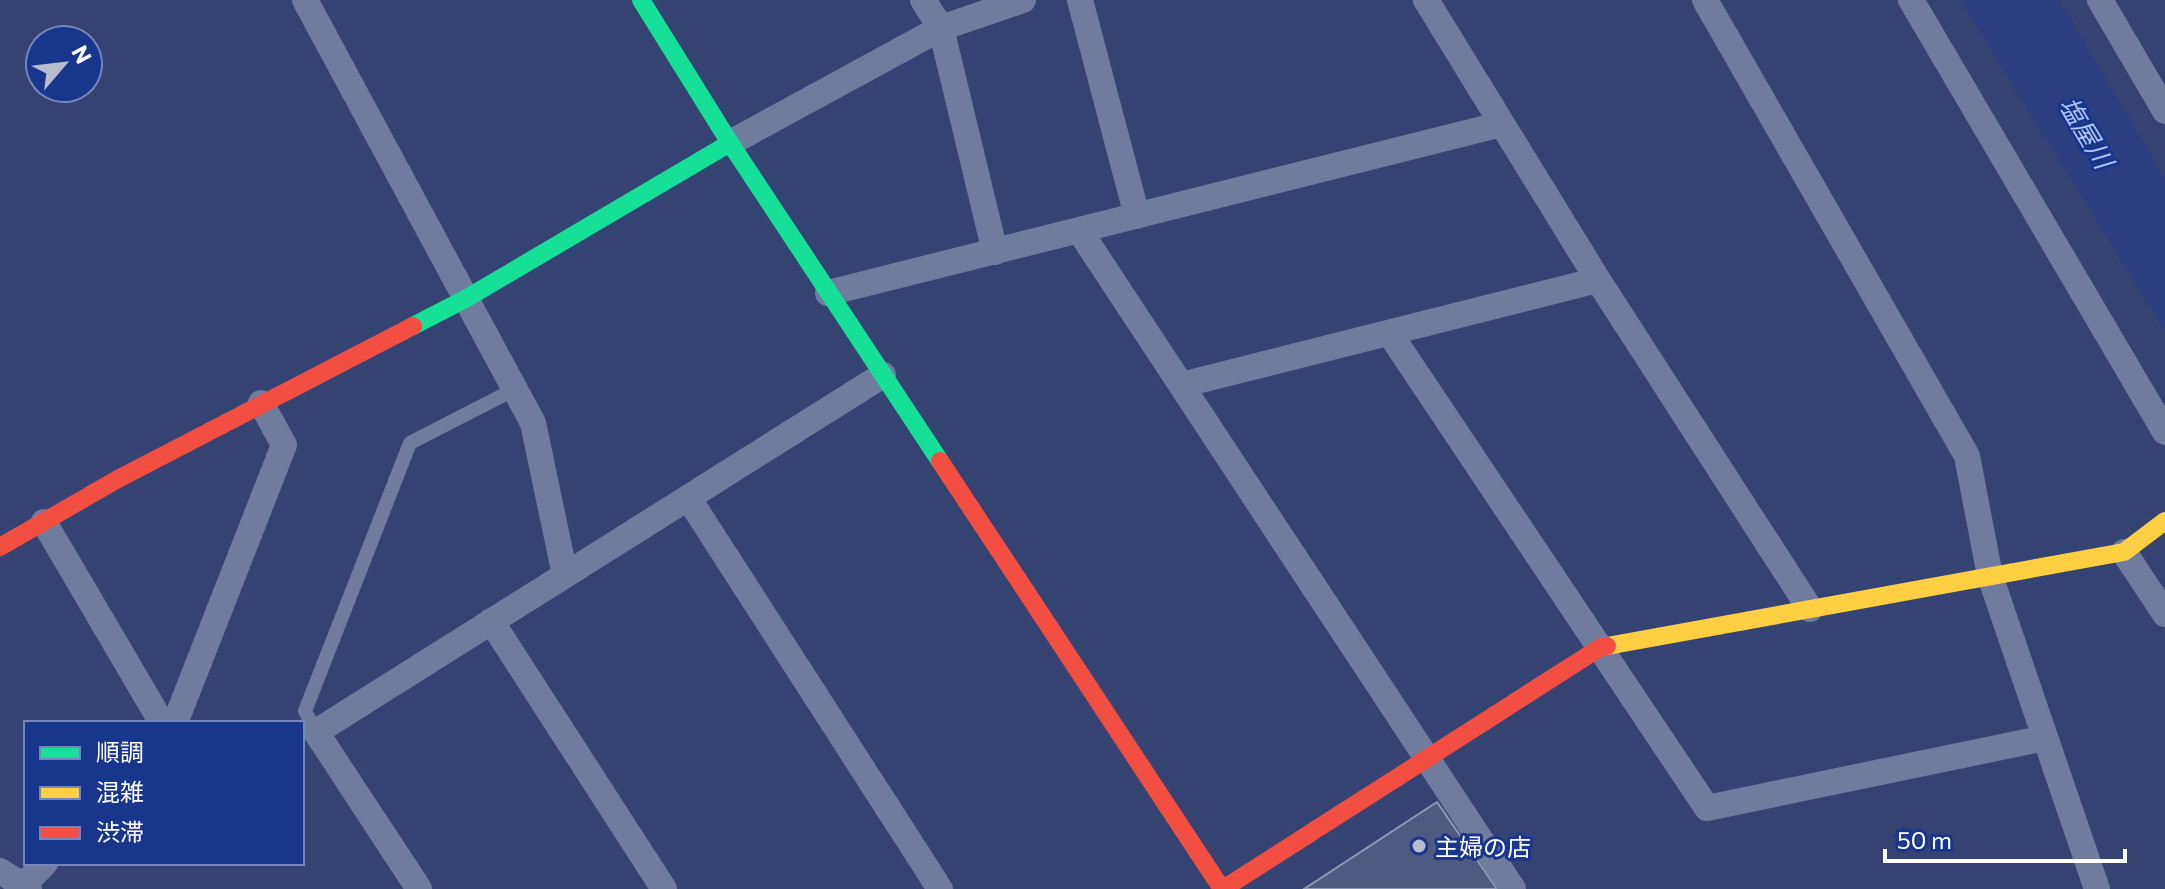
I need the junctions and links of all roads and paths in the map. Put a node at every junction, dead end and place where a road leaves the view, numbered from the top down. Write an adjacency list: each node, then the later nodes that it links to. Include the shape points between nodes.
1 (305, 0): 19 (street)
2 (641, 0): 13 (street)
3 (923, 0): 10 (street)
4 (1023, 0): 10 (street)
5 (1080, 0): 14 (street)
6 (1426, 0): 12 (street)
7 (1705, 0): 32 (street, via 1967,456)
8 (1911, 0): 25 (street)
9 (2100, 0): 11 (street)
10 (941, 28): 13 (street); 16 (street)
11 (2165, 111)
12 (1502, 124): 14 (street); 17 (street)
13 (730, 143): 18 (street); 19 (street)
14 (1137, 216): 15 (street)
15 (1079, 230): 16 (street); 22 (street)
16 (995, 252): 18 (street)
17 (1598, 280): 20 (street); 33 (street)
18 (828, 293): 21 (street)
19 (467, 298): 23 (street); 24 (street)
20 (1390, 334): 22 (street); 36 (street)
21 (883, 375): 26 (street); 47 (street)
22 (1181, 385): 41 (street)
23 (515, 389): 31 (street, via 533,423); 39 (lane, via 410,443 305,711)
24 (261, 403): 28 (street); 38 (street, via 284,445)
25 (2165, 432)
26 (689, 499): 31 (street); 46 (street)
27 (2165, 521): 30 (street)
28 (44, 522): 29 (street); 37 (street)
29 (0, 547)
30 (2124, 552): 32 (street); 34 (street)
31 (565, 575): 35 (street)
32 (1990, 576): 33 (street); 40 (street)
33 (1810, 609): 36 (street)
34 (2165, 614)
35 (491, 621): 39 (street); 45 (street)
36 (1601, 647): 40 (street, via 1707,808); 41 (street)
37 (161, 721)
38 (176, 721)
39 (316, 732): 44 (street)
40 (2045, 738): 49 (street)
41 (1427, 759): 47 (street); 48 (street)
42 (42, 865): 43 (street)
43 (18, 883)
44 (419, 889)
45 (664, 889)
46 (940, 889)
47 (1222, 889)
48 (1513, 889)
49 (2097, 889)

